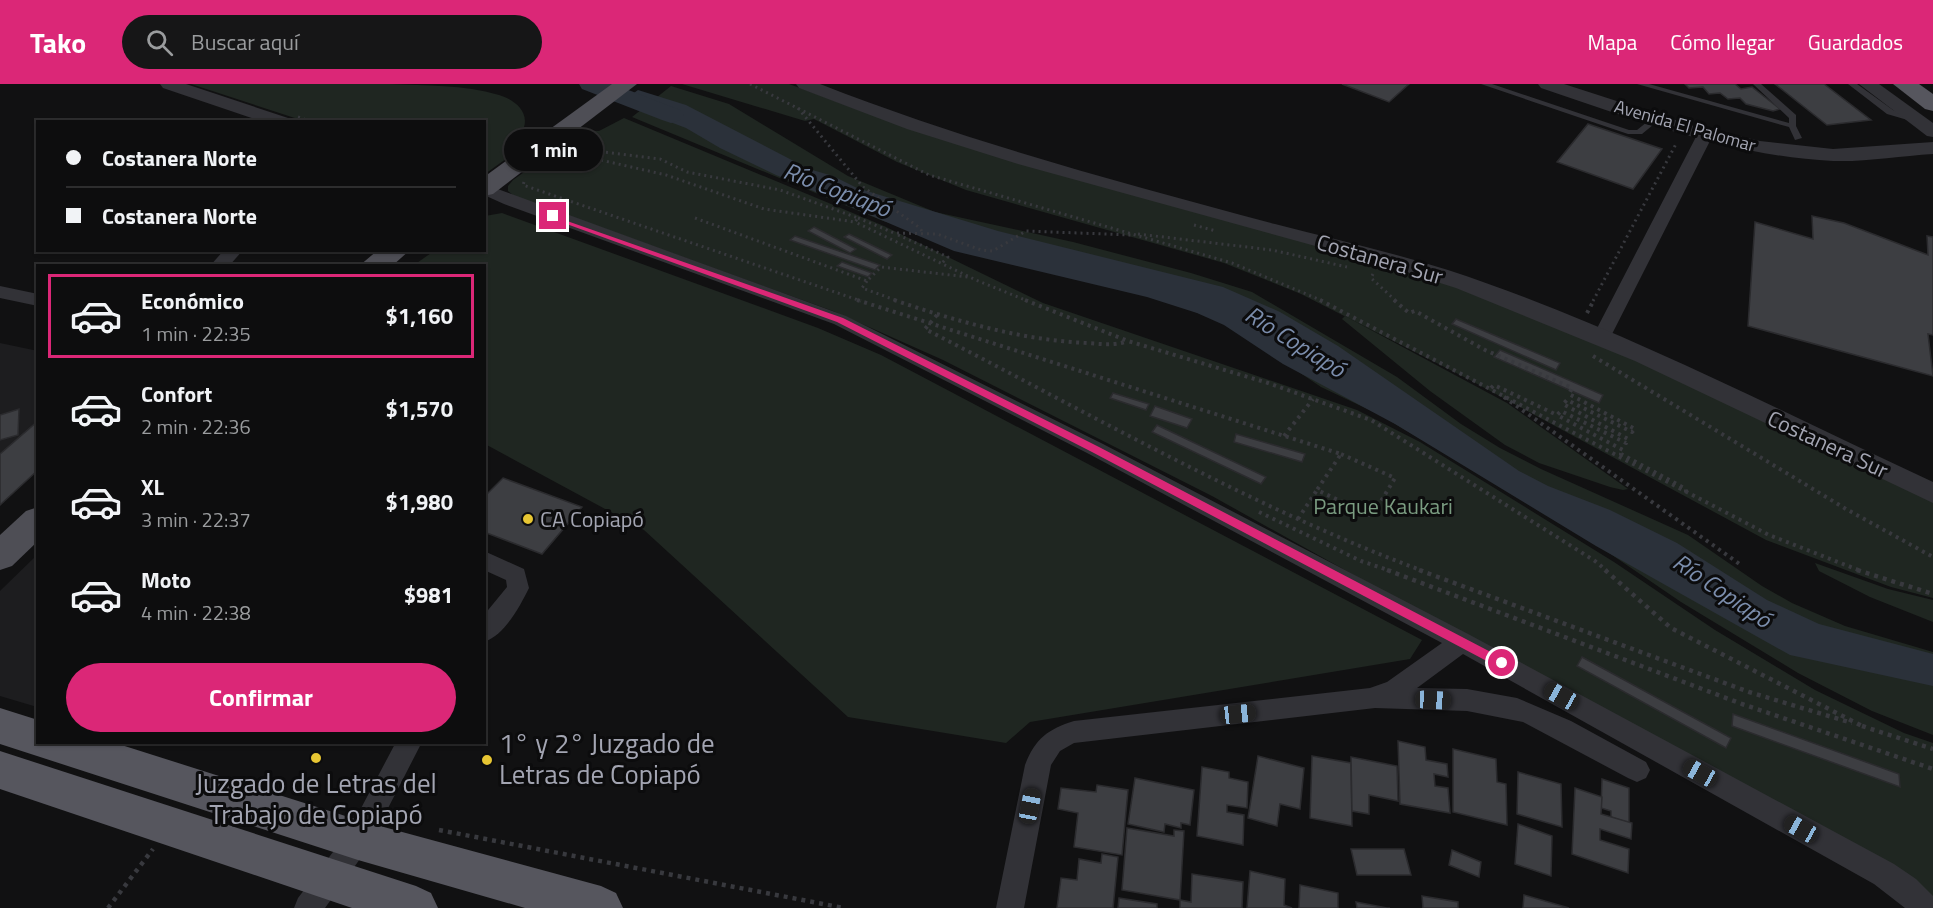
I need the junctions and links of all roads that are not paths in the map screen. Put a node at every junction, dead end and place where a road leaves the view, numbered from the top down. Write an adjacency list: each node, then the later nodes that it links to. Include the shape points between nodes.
1 (169, 84): 13 (street)
2 (626, 84): 20 (main road, via 560,142)
3 (805, 84): 29 (street, Costanera Sur, via 866,108 1069,174 1465,283)
4 (1485, 84): 14 (lane, via 1628,132 1639,132)
5 (1547, 84): 14 (street, Avenida El Palomar)
6 (1593, 84): 15 (street, Avenida El Palomar, via 1725,127)
7 (1757, 84): 15 (lane, via 1793,117)
8 (1852, 84): 12 (lane, via 1890,112)
9 (1868, 84): 12 (street)
10 (1904, 84): 12 (highway)
11 (1647, 85): 15 (lane)
12 (1925, 112): 16 (street)
13 (276, 120)
14 (1655, 120): 17 (street, Avenida El Palomar)
15 (1795, 132): 18 (street, Avenida El Palomar)
16 (1933, 132): 18 (street, Avenida El Palomar)
17 (1705, 135): 18 (street, Avenida El Palomar, via 1761,147 1836,155); 29 (street)
18 (1884, 145): 19 (street, Avenida El Palomar)
19 (1933, 148)
20 (487, 187): 37 (street, via 510,201 840,320 1096,449)
21 (233, 252): 24 (street)
22 (394, 252): 25 (main road)
23 (395, 252): 26 (main road)
24 (220, 264)
25 (375, 264)
26 (380, 264)
27 (0, 292): 28 (street)
28 (36, 300)
29 (1600, 340): 30 (street, Costanera Sur)
30 (1933, 493)
31 (36, 500): 33 (main road)
32 (36, 522): 34 (main road)
33 (0, 533)
34 (0, 556)
35 (486, 561): 36 (street, via 516,575 518,588)
36 (486, 629)
37 (1462, 642): 38 (street); 53 (street, via 1884,874)
38 (1424, 670): 39 (street, via 1395,690); 40 (street, via 1441,688)
39 (1370, 699): 40 (street); 52 (street, via 1074,732 1055,739 1043,751 1038,765)
40 (1462, 701): 47 (street, via 1509,706 1530,713)
41 (0, 726): 42 (highway)
42 (36, 737)
43 (67, 744): 45 (highway)
44 (409, 744): 48 (street)
45 (108, 750): 48 (highway)
46 (0, 770): 49 (highway, via 171,826)
47 (1636, 770)
48 (358, 840): 49 (street); 51 (highway)
49 (318, 894): 50 (highway)
50 (416, 908)
51 (601, 908)
52 (1010, 908)
53 (1925, 908)

